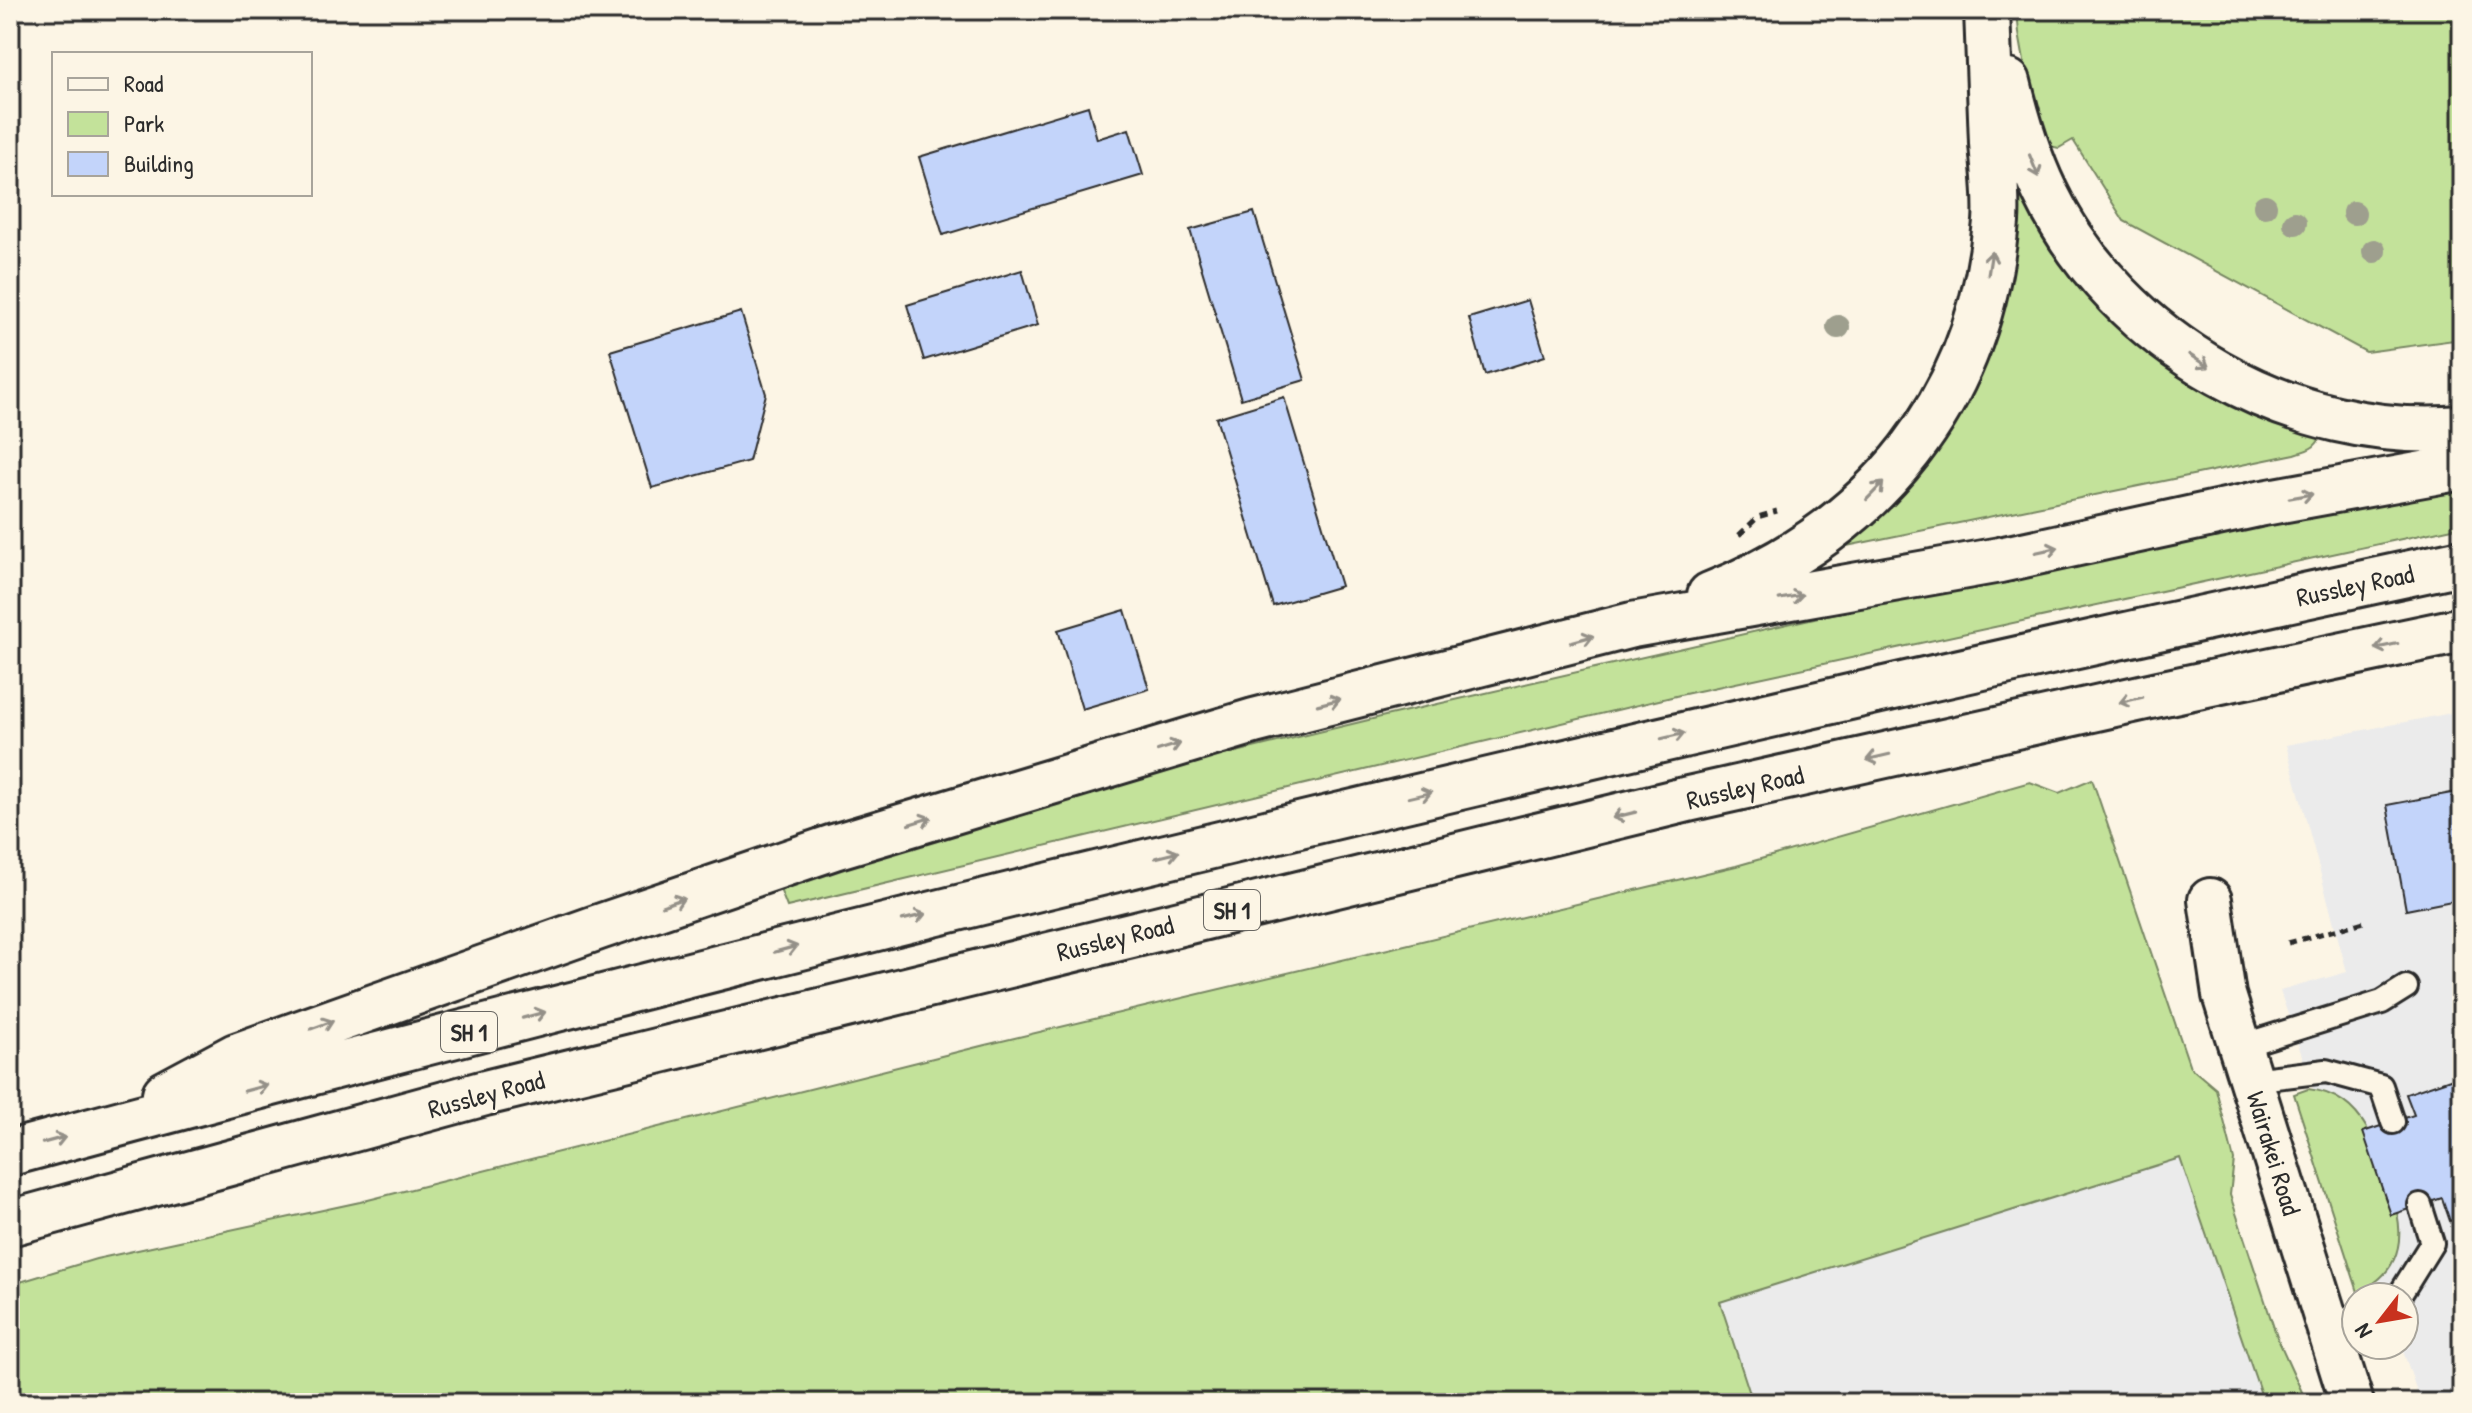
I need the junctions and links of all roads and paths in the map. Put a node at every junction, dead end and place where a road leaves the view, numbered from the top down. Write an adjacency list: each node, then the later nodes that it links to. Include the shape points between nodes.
1 (1989, 10): 2 (highway, one-way to 2, via 2020,133 2045,193 2114,292 2156,332 2202,364 2300,408 2358,422); 5 (highway, one-way to 1, via 1798,552 1867,499 1931,420 1956,376 1983,307 1996,220)
2 (2462, 428)
3 (2462, 467): 5 (highway, one-way to 3, via 2000,560)
4 (2462, 562): 13 (highway, Russley Road / SH 1, one-way to 4, via 1225,841 1919,680)
5 (1632, 625): 13 (highway, one-way to 5, via 236,1056 834,847 1254,721)
6 (2462, 630): 16 (highway, Russley Road / SH 1, one-way to 16, via 1688,799 485,1093)
7 (2210, 900): 11 (street, Wairakei Road, via 2224,995)
8 (2364, 922): 9 (path)
9 (2288, 943)
10 (2406, 987): 11 (lane)
11 (2246, 1063): 12 (lane, via 2326,1071 2381,1086); 18 (street, Wairakei Road)
12 (2393, 1122)
13 (99, 1128): 14 (highway, Russley Road / SH 1, one-way to 13)
14 (10, 1153)
15 (2420, 1205): 17 (lane, via 2432,1243)
16 (10, 1223)
17 (2408, 1281)
18 (2340, 1317)
19 (2347, 1361): 20 (street, Wairakei Road)
20 (2352, 1403)

